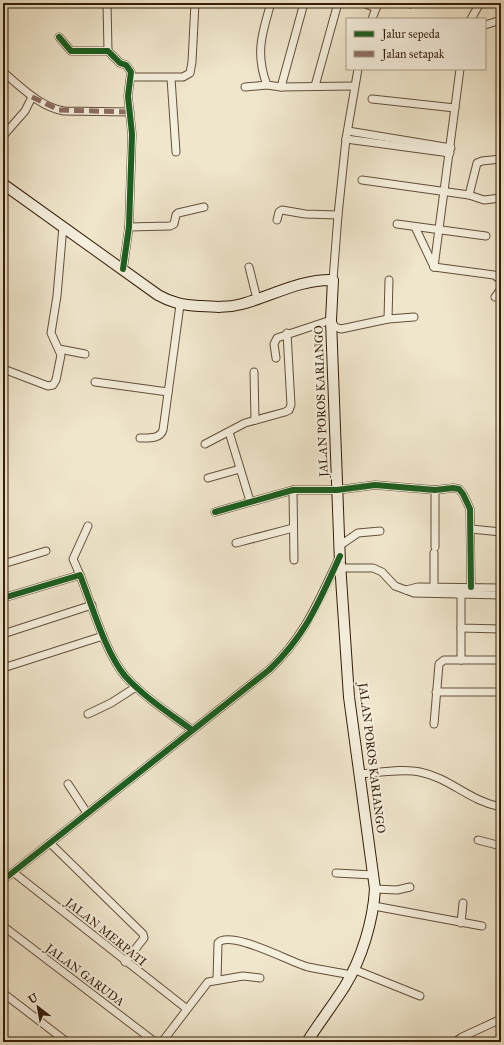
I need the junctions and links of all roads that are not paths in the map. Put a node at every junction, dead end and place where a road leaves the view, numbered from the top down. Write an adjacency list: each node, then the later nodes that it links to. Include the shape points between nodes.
1 (107, 3): 14 (street)
2 (195, 3): 19 (street, via 192,70 187,76)
3 (271, 3): 20 (street, via 260,46)
4 (304, 3): 24 (street)
5 (338, 3): 21 (street)
6 (363, 3): 8 (street)
7 (480, 3): 10 (street)
8 (377, 5): 9 (street)
9 (372, 18)
10 (472, 18)
11 (501, 20): 12 (street)
12 (486, 25)
13 (59, 37): 14 (street, via 71,51)
14 (108, 51): 18 (street, via 129,68)
15 (358, 70): 22 (street)
16 (459, 70): 27 (street)
17 (3, 72): 25 (street)
18 (131, 77): 19 (street); 28 (street, via 128,96)
19 (171, 78): 33 (street)
20 (267, 85): 23 (street); 24 (street)
21 (315, 86): 22 (street); 24 (street)
22 (354, 86): 29 (street)
23 (245, 87)
24 (281, 87)
25 (32, 97): 28 (street, via 59,110); 30 (street, via 25,111)
26 (372, 99): 27 (street)
27 (455, 108): 32 (street)
28 (130, 112): 45 (street, via 132,134)
29 (348, 131): 31 (street); 32 (street)
30 (3, 136)
31 (346, 139): 32 (street); 41 (street)
32 (450, 150): 37 (street)
33 (176, 152)
34 (501, 159): 38 (street, via 476,164)
35 (362, 180): 37 (street)
36 (3, 184): 44 (main road)
37 (445, 192): 38 (street); 47 (street)
38 (470, 195): 39 (street, via 484,200)
39 (501, 198)
40 (204, 207): 45 (street, via 178,213 174,224 170,226)
41 (338, 215): 42 (street, via 282,210); 52 (street)
42 (277, 220)
43 (397, 224): 46 (street)
44 (63, 226): 51 (main road); 63 (street, via 51,333 54,344)
45 (129, 227): 51 (street)
46 (415, 227): 47 (street); 50 (street)
47 (439, 230): 48 (street); 50 (street)
48 (486, 236)
49 (249, 267): 57 (street)
50 (434, 267): 54 (street, via 494,275)
51 (123, 270): 58 (main road, via 158,295)
52 (333, 280): 57 (main road, via 304,283); 61 (main road, JALAN POROS KARIANGO)
53 (389, 280): 60 (street)
54 (501, 280)
55 (501, 289): 56 (street)
56 (495, 297)
57 (256, 299): 58 (main road, via 220,308)
58 (180, 305): 69 (street)
59 (414, 317): 60 (street)
60 (388, 318): 61 (street, via 340,330 335,328)
61 (331, 320): 62 (street); 77 (main road, JALAN POROS KARIANGO)
62 (288, 333): 65 (street, via 275,340); 70 (street, via 291,405 285,412)
63 (59, 349): 64 (street); 66 (street, via 60,361 56,380 51,386)
64 (85, 354)
65 (276, 358)
66 (6, 370)
67 (254, 372): 70 (street)
68 (96, 382): 69 (street)
69 (168, 392): 72 (street, via 162,435)
70 (255, 420): 71 (street)
71 (229, 432): 73 (street); 74 (street)
72 (140, 438)
73 (204, 444)
74 (240, 468): 75 (street); 79 (street)
75 (208, 478)
76 (293, 490): 77 (street); 79 (street); 82 (street)
77 (337, 490): 78 (street, via 375,485); 88 (main road, JALAN POROS KARIANGO)
78 (435, 490): 83 (street, via 453,488 464,494 470,509); 93 (street)
79 (250, 501): 80 (street)
80 (215, 512)
81 (88, 526): 92 (street, via 74,557)
82 (293, 528): 86 (street); 89 (street)
83 (471, 529): 85 (street); 94 (street)
84 (380, 531): 88 (street, via 358,533)
85 (501, 532)
86 (236, 543)
87 (46, 551): 90 (street)
88 (340, 551): 91 (main road, JALAN POROS KARIANGO); 113 (street, via 312,615 284,656)
89 (294, 560)
90 (3, 564)
91 (340, 568): 96 (street, via 378,570 395,586); 114 (main road, JALAN POROS KARIANGO, via 349,697)
92 (80, 575): 99 (street); 100 (street)
93 (434, 587): 94 (street); 96 (street)
94 (471, 587): 95 (street)
95 (501, 588)
96 (406, 590): 97 (street, via 414,593)
97 (461, 594): 98 (street); 101 (street)
98 (501, 595)
99 (3, 598)
100 (92, 605): 103 (street); 104 (street)
101 (461, 628): 102 (street); 105 (street)
102 (501, 629)
103 (3, 634)
104 (104, 636): 107 (street); 108 (street, via 124,674)
105 (461, 660): 106 (street); 109 (street, via 444,660 439,664)
106 (501, 660)
107 (3, 668)
108 (136, 687): 111 (street); 113 (street)
109 (436, 692): 110 (street); 112 (street)
110 (501, 692)
111 (88, 714)
112 (434, 724)
113 (192, 730): 117 (street)
114 (359, 774): 116 (street, via 418,771 439,778 473,798); 123 (main road, JALAN POROS KARIANGO)
115 (68, 784): 117 (street)
116 (501, 807)
117 (87, 813): 119 (street)
118 (478, 840): 120 (street)
119 (50, 843): 121 (street); 132 (street, via 143,934 144,938)
120 (501, 846)
121 (13, 872): 124 (street); 132 (street, JALAN MERPATI)
122 (336, 873): 123 (street)
123 (373, 875): 126 (main road, JALAN POROS KARIANGO)
124 (3, 880)
125 (410, 887): 126 (street, via 397,890)
126 (375, 889): 128 (main road, JALAN POROS KARIANGO)
127 (463, 902): 129 (street)
128 (374, 906): 129 (street); 133 (main road, JALAN POROS KARIANGO)
129 (461, 923): 131 (street)
130 (3, 926): 141 (street, JALAN GARUDA)
131 (482, 926)
132 (125, 962): 138 (street, JALAN MERPATI)
133 (352, 972): 135 (street, via 307,967 249,943 222,940 218,943); 137 (street); 143 (main road, JALAN POROS KARIANGO)
134 (260, 978): 135 (street, via 250,976)
135 (217, 980): 138 (street, via 207,983)
136 (3, 993): 140 (street)
137 (420, 996)
138 (187, 1009): 142 (street)
139 (501, 1019): 144 (street)
140 (67, 1042)
141 (155, 1042)
142 (162, 1042)
143 (307, 1042)
144 (455, 1042)

